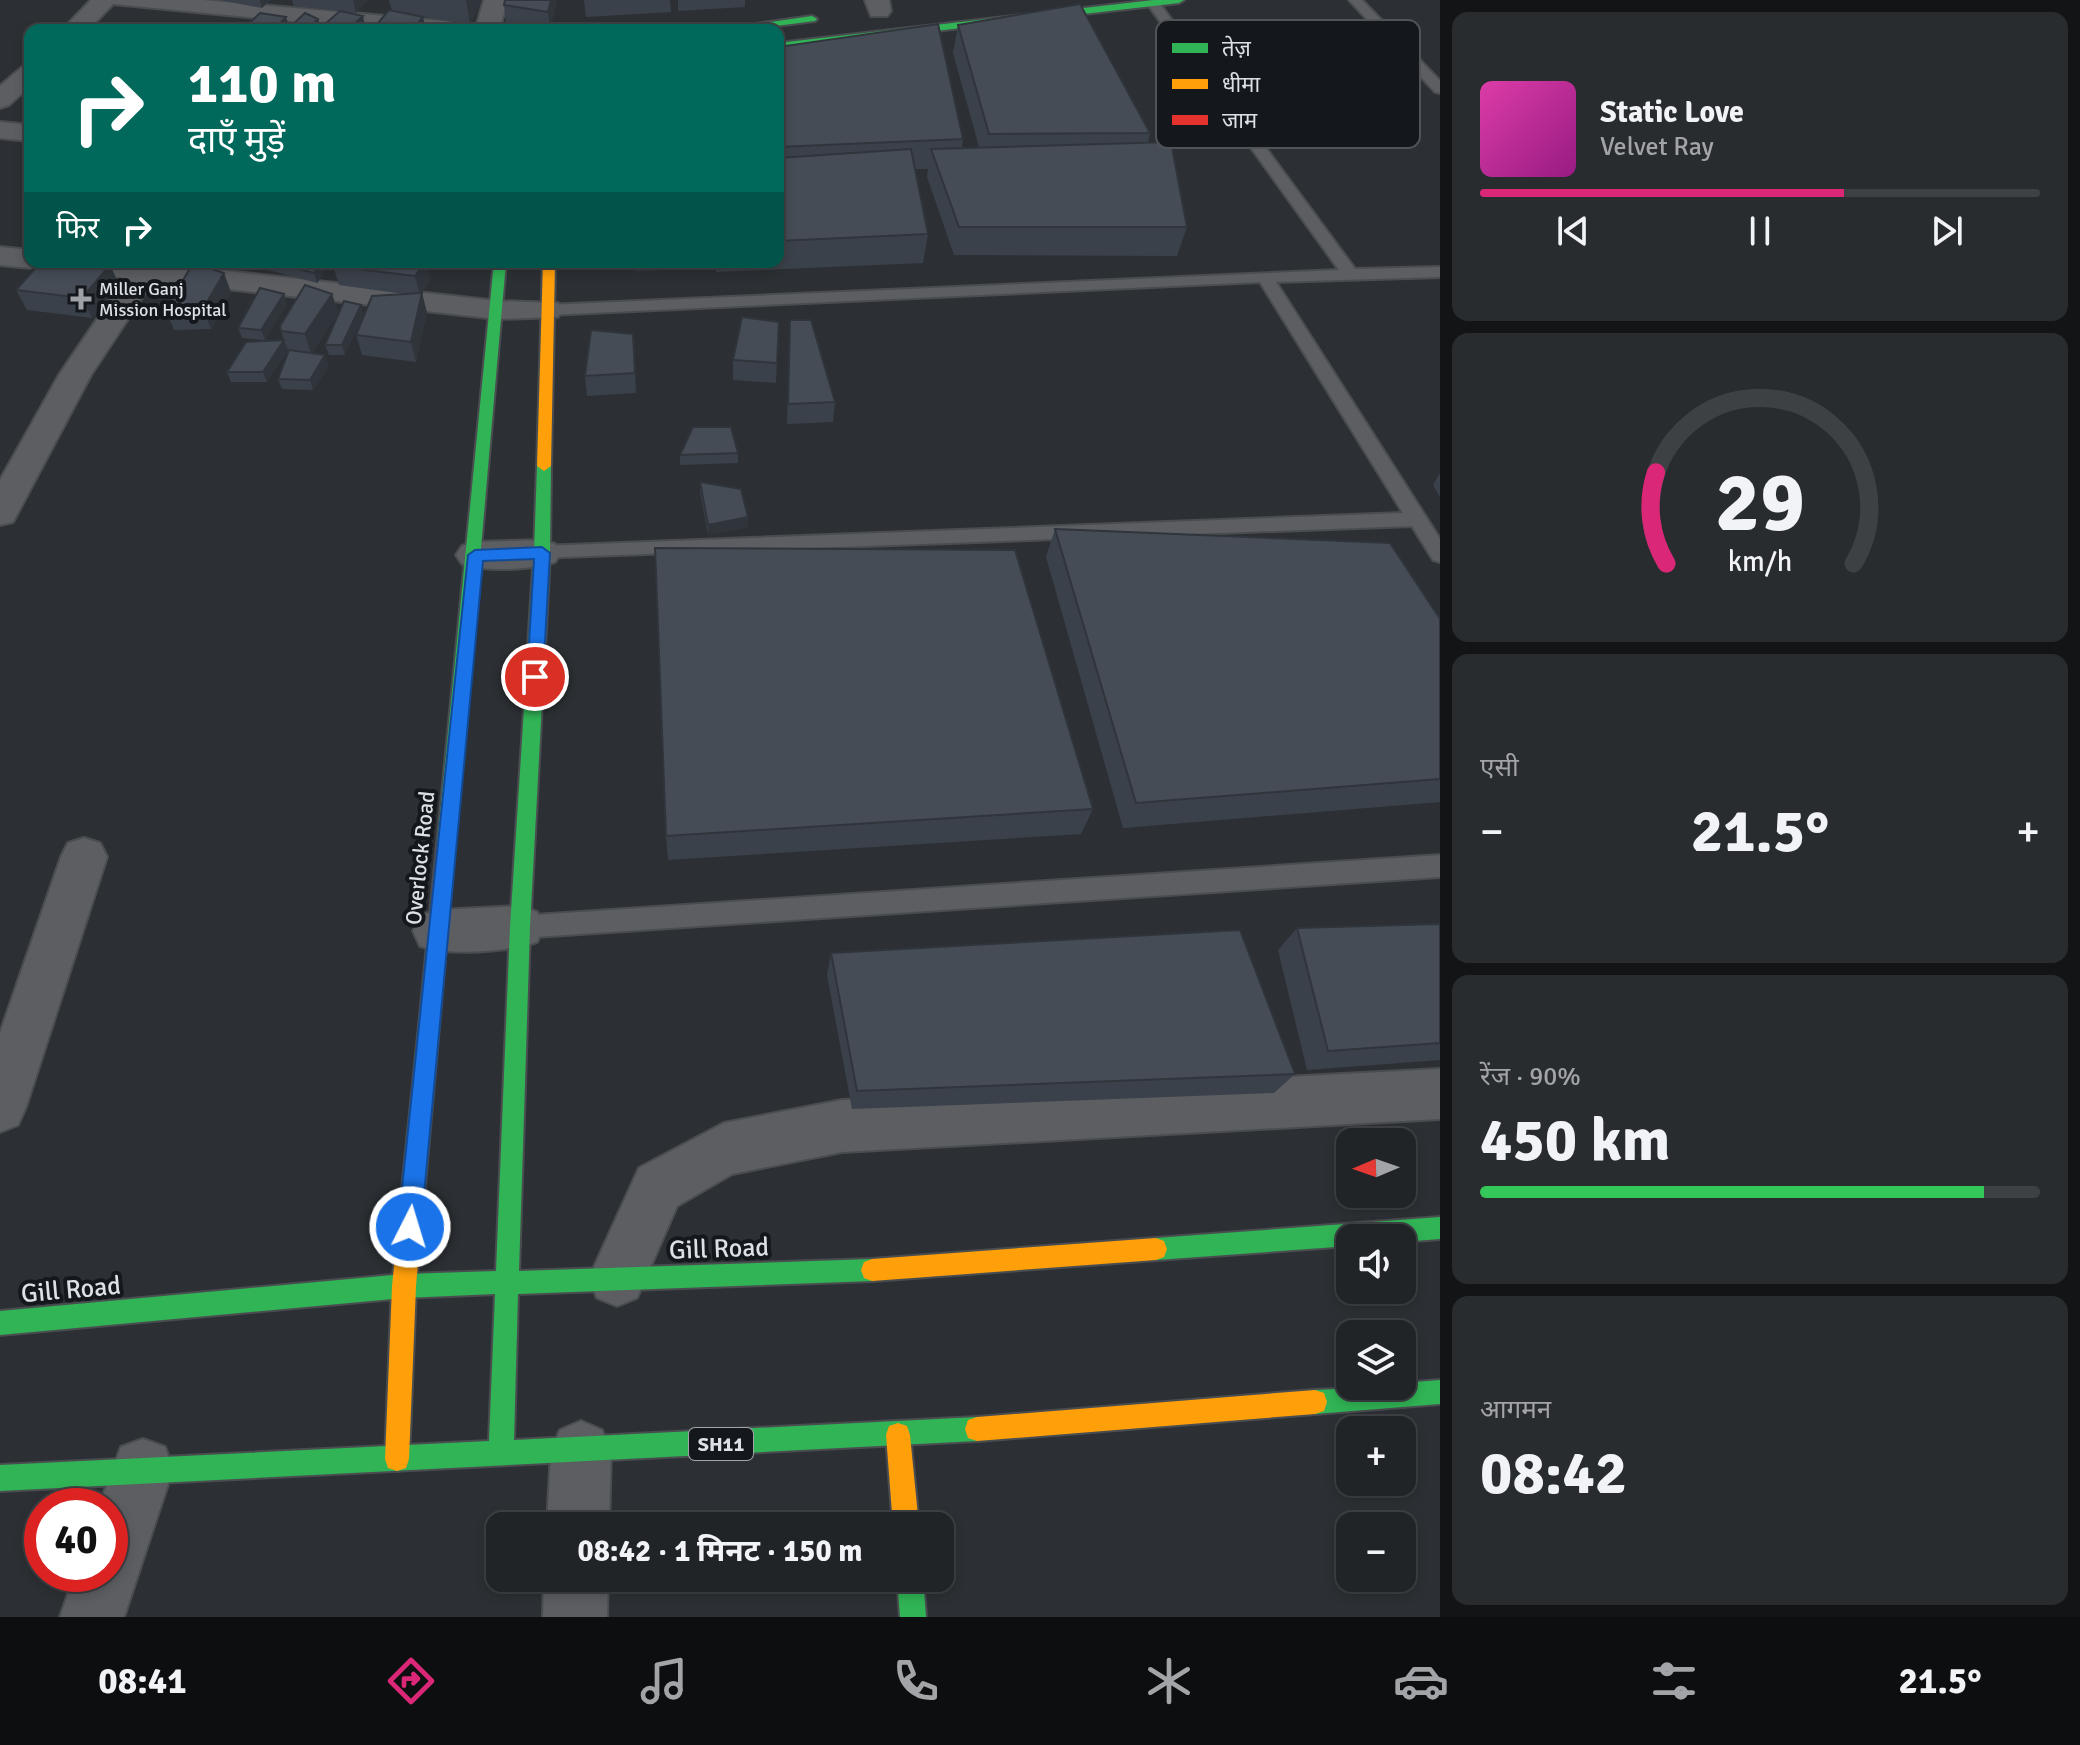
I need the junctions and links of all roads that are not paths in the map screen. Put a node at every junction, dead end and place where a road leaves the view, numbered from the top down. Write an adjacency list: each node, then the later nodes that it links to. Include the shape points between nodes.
1 (104, 0): 10 (street)
2 (122, 0): 11 (street)
3 (496, 0): 12 (street)
4 (1179, 0): 6 (street)
5 (1355, 0): 9 (lane)
6 (1153, 3): 8 (lane); 14 (street)
7 (836, 16): 13 (street)
8 (1165, 20)
9 (1374, 20)
10 (80, 24)
11 (397, 24)
12 (489, 24)
13 (769, 24)
14 (784, 45)
15 (0, 62): 16 (street)
16 (24, 64)
17 (1420, 68): 19 (lane)
18 (24, 78): 20 (street)
19 (1440, 89)
20 (0, 100)
21 (0, 130): 22 (street)
22 (24, 132)
23 (1258, 148): 31 (lane)
24 (0, 256): 25 (street)
25 (24, 258)
26 (117, 268): 29 (street)
27 (500, 268): 33 (street, Overlock Road)
28 (549, 268): 34 (street)
29 (145, 271): 33 (street); 35 (street, via 75,375)
30 (1440, 272): 31 (lane)
31 (1350, 274): 32 (lane)
32 (1265, 277): 34 (lane); 36 (lane)
33 (498, 310): 34 (street); 38 (street, Overlock Road)
34 (547, 310): 37 (street)
35 (0, 513)
36 (1418, 519): 37 (lane); 39 (lane)
37 (542, 553): 38 (street); 42 (street)
38 (475, 555): 43 (street, Overlock Road)
39 (1440, 555)
40 (84, 857): 45 (street)
41 (1440, 866): 42 (lane)
42 (520, 927): 43 (street); 48 (street)
43 (437, 931): 49 (street, Overlock Road)
44 (1440, 1094): 47 (street, via 842,1126 724,1149 658,1187)
45 (0, 1107)
46 (1440, 1228): 47 (street, Gill Road, via 867,1270)
47 (617, 1278): 48 (street, Gill Road)
48 (505, 1282): 49 (street, Gill Road); 54 (street)
49 (404, 1286): 50 (street, Gill Road); 55 (street, Overlock Road)
50 (0, 1323)
51 (1440, 1392): 52 (street, SH11)
52 (898, 1435): 53 (street, SH11); 60 (street)
53 (581, 1451): 54 (street, SH11); 59 (street)
54 (501, 1454): 55 (street, SH11)
55 (397, 1459): 56 (street, SH11)
56 (143, 1469): 57 (street, SH11); 58 (street)
57 (0, 1478)
58 (128, 1512)
59 (579, 1512)
60 (905, 1512)
61 (101, 1592): 64 (street)
62 (576, 1592): 65 (street)
63 (911, 1592): 66 (street)
64 (92, 1617)
65 (575, 1617)
66 (913, 1617)

